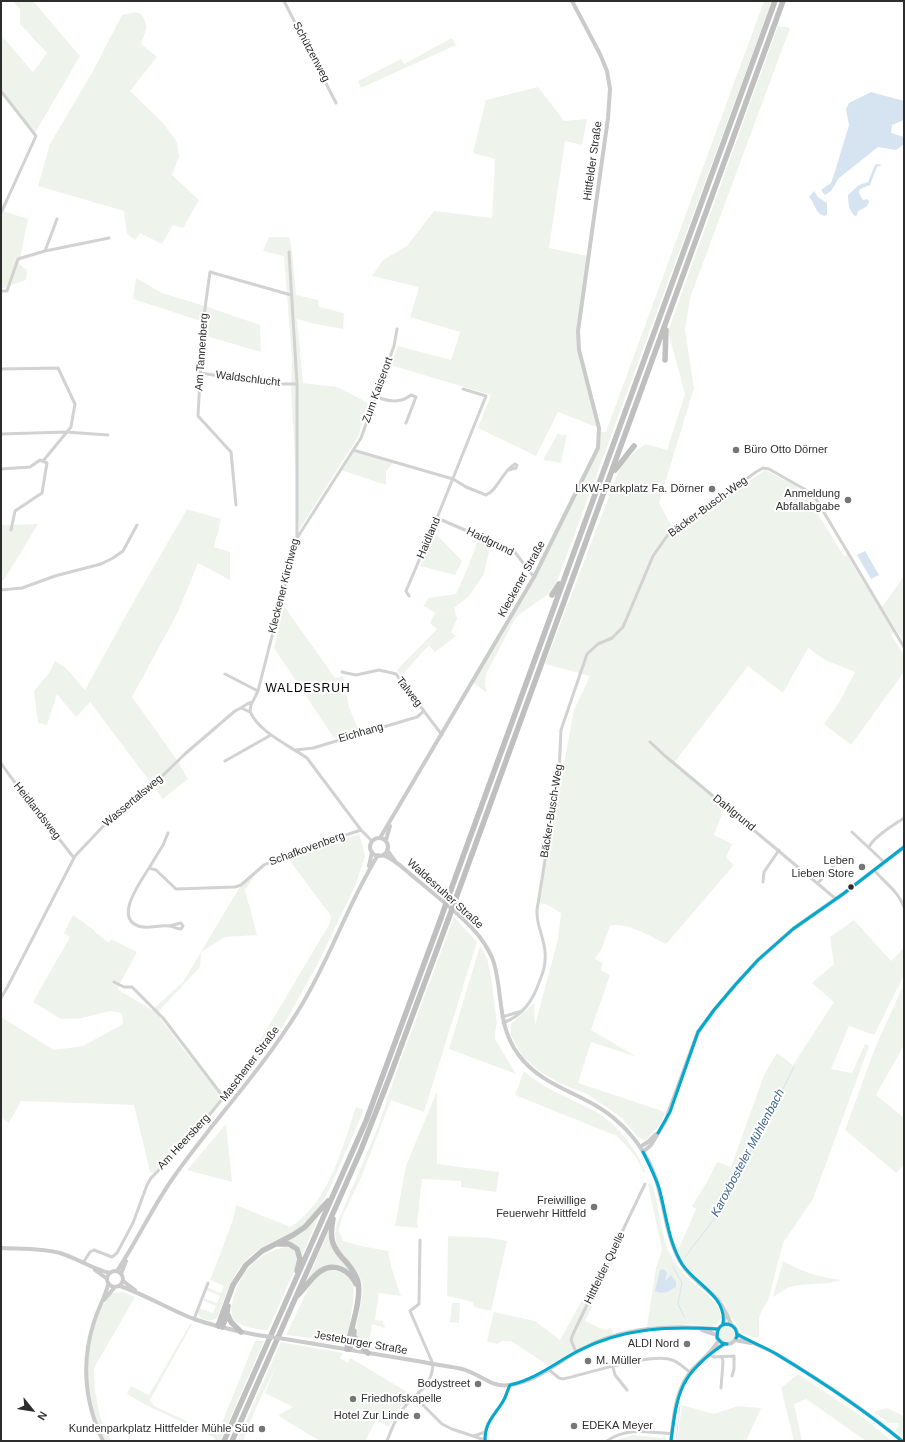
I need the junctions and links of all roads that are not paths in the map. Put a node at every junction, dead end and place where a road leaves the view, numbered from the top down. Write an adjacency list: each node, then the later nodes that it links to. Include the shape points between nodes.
1 (284, 1): 6 (street, Schützenweg)
2 (572, 1): 16 (street, Hittfelder Straße, via 604,63 610,97)
3 (775, 1): 39 (highway)
4 (784, 1): 14 (highway)
5 (1, 91): 7 (street, via 36,136)
6 (336, 103)
7 (1, 212)
8 (57, 219): 10 (street)
9 (109, 238): 10 (street)
10 (45, 251): 12 (street, via 18,259 8,291)
11 (289, 252): 13 (street, Kleckener Kirchweg)
12 (1, 291)
13 (291, 295): 19 (street, Am Tannenberg, via 210,272); 20 (street, Kleckener Kirchweg)
14 (669, 316): 17 (highway); 33 (highway)
15 (397, 329): 22 (street, Zum Kaiserort, via 394,346)
16 (578, 330): 40 (street, Kleckener Straße, via 579,350 598,423 599,443 596,455)
17 (665, 360)
18 (1, 369): 24 (street, via 58,368 75,404 71,427)
19 (200, 373): 20 (street, Waldschlucht, via 274,384); 34 (street, Am Tannenberg, via 198,416 231,452)
20 (297, 384): 38 (street, Kleckener Kirchweg)
21 (463, 389): 32 (street, Haidland, via 486,396)
22 (376, 397): 23 (street, via 391,402 411,395 416,397); 28 (street, Zum Kaiserort, via 361,438)
23 (406, 423)
24 (66, 432): 25 (street); 26 (street); 29 (street)
25 (1, 434)
26 (108, 435)
27 (634, 446): 33 (highway)
28 (353, 450): 32 (street); 38 (street, Zum Kaiserort)
29 (43, 461): 30 (street, via 40,460 30,467); 37 (street, via 47,463 42,493 15,511)
30 (1, 469)
31 (508, 470): 32 (street, via 486,495)
32 (453, 479): 35 (street, Haidland)
33 (608, 482): 98 (highway, bridge, via 377,1111)
34 (236, 505)
35 (437, 518): 40 (street, Haidgrund, via 514,551); 43 (street, Haidland, via 406,591)
36 (137, 524): 41 (street, via 123,551 101,564 22,588)
37 (11, 530)
38 (297, 538): 47 (street, Kleckener Kirchweg)
39 (565, 576): 42 (highway); 55 (highway)
40 (534, 577): 53 (street, Kleckener Straße)
41 (1, 590)
42 (552, 595)
43 (409, 596)
44 (904, 647): 90 (street, Bäcker-Busch-Weg, via 813,494 769,469 763,468 756,472 667,536 653,556 623,627 612,638 598,644 587,654 563,722 559,773 537,910 545,963 533,999)
45 (342, 672): 50 (street, Talweg, via 356,676 379,670 396,674)
46 (225, 674): 47 (street)
47 (258, 691): 48 (street, Kleckener Kirchweg)
48 (252, 702): 49 (street, Wassertalsweg); 51 (street, Kleckener Kirchweg)
49 (241, 708): 51 (street); 76 (street, Wassertalsweg, via 111,818)
50 (424, 711): 53 (street, Talweg); 57 (street, Eichhang, via 418,717 313,748)
51 (250, 712): 54 (street)
52 (509, 717): 55 (highway)
53 (442, 735): 60 (street, Kleckener Straße)
54 (271, 736): 57 (street); 58 (street)
55 (507, 736): 97 (highway, bridge, via 374,1101)
56 (650, 742): 71 (street, Dahlgrund)
57 (296, 750): 62 (street, via 307,758)
58 (225, 762)
59 (1, 763): 76 (street, Heidlandsweg)
60 (392, 818): 65 (street, Kleckener Straße); 66 (street, Kleckener Straße)
61 (904, 818): 69 (street, via 879,836)
62 (361, 830): 67 (street); 79 (street, Schafkovenberg, via 283,856 264,865 241,885 235,887 176,889 156,870)
63 (852, 832): 69 (street)
64 (168, 833): 79 (street)
65 (380, 838): 66 (street); 67 (street)
66 (386, 840): 70 (street)
67 (372, 841): 72 (street)
68 (904, 847): 77 (street)
69 (869, 848): 77 (street)
70 (387, 850): 74 (street); 78 (street, Waldesruher Straße)
71 (779, 850): 82 (street, via 764,872); 83 (street, Dahlgrund)
72 (372, 852): 73 (street); 81 (street, Maschener Straße)
73 (378, 855): 74 (street); 81 (street, Maschener Straße)
74 (383, 855): 78 (street, Waldesruher Straße)
75 (841, 857): 83 (street)
76 (74, 858): 89 (street, Wassertalsweg)
77 (884, 862): 80 (street)
78 (396, 863): 91 (street, Waldesruher Straße, via 462,918 484,943 491,954 496,972)
79 (149, 868): 87 (street, via 129,906 128,914 138,926)
80 (874, 870): 84 (street); 85 (street)
81 (367, 872): 102 (street, Maschener Straße, via 309,993 289,1026 270,1055 172,1179 154,1206)
82 (763, 882)
83 (818, 883): 85 (street, Dahlgrund)
84 (903, 897): 86 (street)
85 (836, 899): 93 (street, via 792,929 756,962 708,1018 694,1040 670,1112)
86 (904, 906)
87 (169, 926)
88 (114, 982): 103 (street, Am Heersberg, via 124,988 132,987 163,1018 222,1098 189,1140 151,1178 133,1223 117,1253 112,1257 94,1250)
89 (1, 998)
90 (523, 1010): 91 (street); 92 (street, Bäcker-Busch-Weg, via 518,1016)
91 (502, 1017): 92 (street, Waldesruher Straße)
92 (503, 1023): 94 (street, Waldesruher Straße, via 517,1054 530,1068 544,1079 606,1112 624,1127)
93 (658, 1133): 94 (street); 95 (street)
94 (640, 1147): 95 (street, Waldesruher Straße)
95 (643, 1152): 119 (street, Waldesruher Straße, via 656,1178 669,1236 678,1257 689,1274)
96 (645, 1184): 139 (street, Hittfelder Quelle, via 573,1334 571,1340)
97 (335, 1193): 100 (highway, via 309,1224); 111 (highway)
98 (335, 1208): 116 (highway, via 332,1242 354,1272); 117 (highway)
99 (420, 1240): 142 (street, via 419,1304 410,1311)
100 (274, 1245): 111 (highway, via 289,1244 299,1252 300,1259); 118 (highway, via 255,1256 242,1270 233,1285)
101 (1, 1248): 103 (street, via 52,1252)
102 (128, 1255): 105 (street, Maschener Straße); 107 (street, Maschener Straße)
103 (83, 1263): 104 (street)
104 (90, 1266): 106 (street); 108 (street)
105 (116, 1271): 106 (street); 107 (street)
106 (110, 1272): 108 (street)
107 (121, 1274): 109 (street)
108 (106, 1278): 112 (street)
109 (123, 1281): 113 (street); 115 (street, Jesteburger Straße)
110 (208, 1283): 122 (street)
111 (294, 1283): 155 (highway)
112 (108, 1285): 114 (street); 120 (street)
113 (120, 1286): 114 (street); 115 (street, Jesteburger Straße)
114 (114, 1288): 120 (street)
115 (139, 1292): 122 (street, Jesteburger Straße)
116 (358, 1292): 117 (highway, via 350,1274 332,1267 318,1272); 127 (highway)
117 (295, 1298): 156 (highway)
118 (228, 1301): 121 (highway); 125 (highway)
119 (718, 1301): 123 (street, Waldesruher Straße, via 725,1316); 124 (street, Waldesruher Straße)
120 (99, 1307): 154 (street, via 90,1336 86,1383 91,1408)
121 (227, 1313): 125 (highway); 129 (highway, via 233,1325)
122 (194, 1319): 125 (street, Jesteburger Straße)
123 (723, 1324): 124 (street); 128 (street)
124 (731, 1324): 130 (street, via 736,1328)
125 (220, 1327): 129 (street, Jesteburger Straße)
126 (694, 1327): 128 (street); 131 (street); 139 (street, Jesteburger Straße, via 658,1328 624,1333)
127 (353, 1328): 132 (highway); 137 (highway)
128 (718, 1329): 131 (street)
129 (241, 1332): 137 (street, Jesteburger Straße, bridge)
130 (737, 1334): 134 (street); 136 (street)
131 (717, 1335): 133 (street)
132 (354, 1336): 137 (highway); 138 (highway)
133 (718, 1340): 135 (street); 140 (street)
134 (735, 1340): 135 (street, via 730,1344); 136 (street)
135 (724, 1344): 140 (street)
136 (757, 1345): 161 (street, via 775,1353 811,1376)
137 (348, 1349): 138 (street, Jesteburger Straße)
138 (368, 1352): 142 (street, Jesteburger Straße)
139 (576, 1352): 144 (street, Jesteburger Straße)
140 (709, 1353): 141 (street, via 713,1357); 145 (street)
141 (722, 1357): 146 (street, via 734,1356); 148 (street)
142 (433, 1364): 147 (street, Jesteburger Straße, via 462,1369 494,1384); 150 (street, via 433,1372)
143 (614, 1367): 144 (street, via 563,1379); 145 (street, via 645,1359 662,1358 672,1359); 149 (street, via 615,1375)
144 (548, 1369): 147 (street, Jesteburger Straße, via 529,1381)
145 (690, 1372): 152 (street, via 678,1396)
146 (732, 1376)
147 (510, 1385): 151 (street, via 505,1399 487,1423)
148 (721, 1388)
149 (627, 1390)
150 (415, 1398): 153 (street, via 442,1424); 157 (street, via 402,1410)
151 (485, 1432): 153 (street); 158 (street)
152 (672, 1434): 159 (street, via 636,1431 617,1435); 160 (street)
153 (474, 1436): 158 (street)
154 (103, 1441)
155 (224, 1441)
156 (232, 1441)
157 (387, 1441)
158 (485, 1441)
159 (607, 1441)
160 (671, 1441)
161 (902, 1441)

